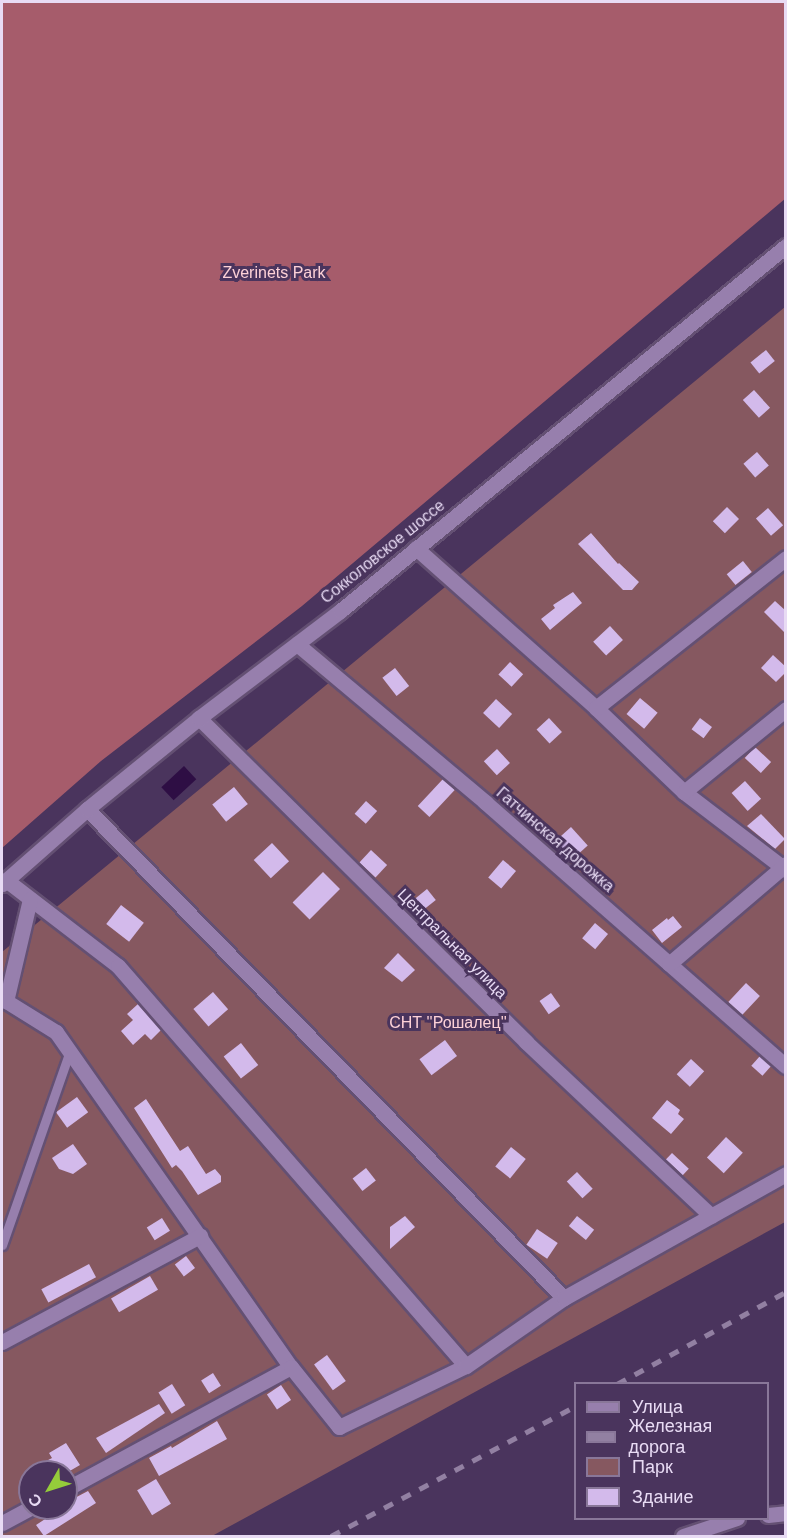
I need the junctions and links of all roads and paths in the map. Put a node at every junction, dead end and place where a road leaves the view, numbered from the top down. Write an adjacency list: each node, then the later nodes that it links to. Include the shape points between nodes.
1 (786, 246): 2 (street, Сокколовское шоссе)
2 (416, 548): 4 (street, Сокколовское шоссе); 5 (street)
3 (786, 558): 5 (street)
4 (297, 644): 7 (street, Сокколовское шоссе); 13 (street, Гатчинская дорожка)
5 (596, 708): 8 (street)
6 (786, 709): 8 (street)
7 (199, 718): 9 (street, Сокколовское шоссе); 18 (street, Центральная улица, via 526,1042)
8 (684, 792): 10 (street)
9 (87, 809): 11 (street, Сокколовское шоссе); 21 (street)
10 (784, 867): 13 (street)
11 (4, 882): 12 (street)
12 (30, 899): 14 (street); 23 (street, via 118,966)
13 (669, 964): 16 (street, Гатчинская дорожка)
14 (4, 1006): 15 (street, via 56,1032)
15 (70, 1051): 19 (street); 20 (lane)
16 (786, 1066)
17 (786, 1174): 18 (street)
18 (711, 1216): 21 (street)
19 (200, 1236): 22 (street); 24 (street)
20 (2, 1245)
21 (564, 1298): 23 (street)
22 (2, 1342)
23 (466, 1366): 24 (street, via 339,1427)
24 (291, 1367): 25 (street)
25 (78, 1482)
26 (786, 1513): 28 (street)
27 (18, 1514): 30 (street)
28 (769, 1515)
29 (731, 1520): 31 (street)
30 (2, 1523)
31 (683, 1536)

